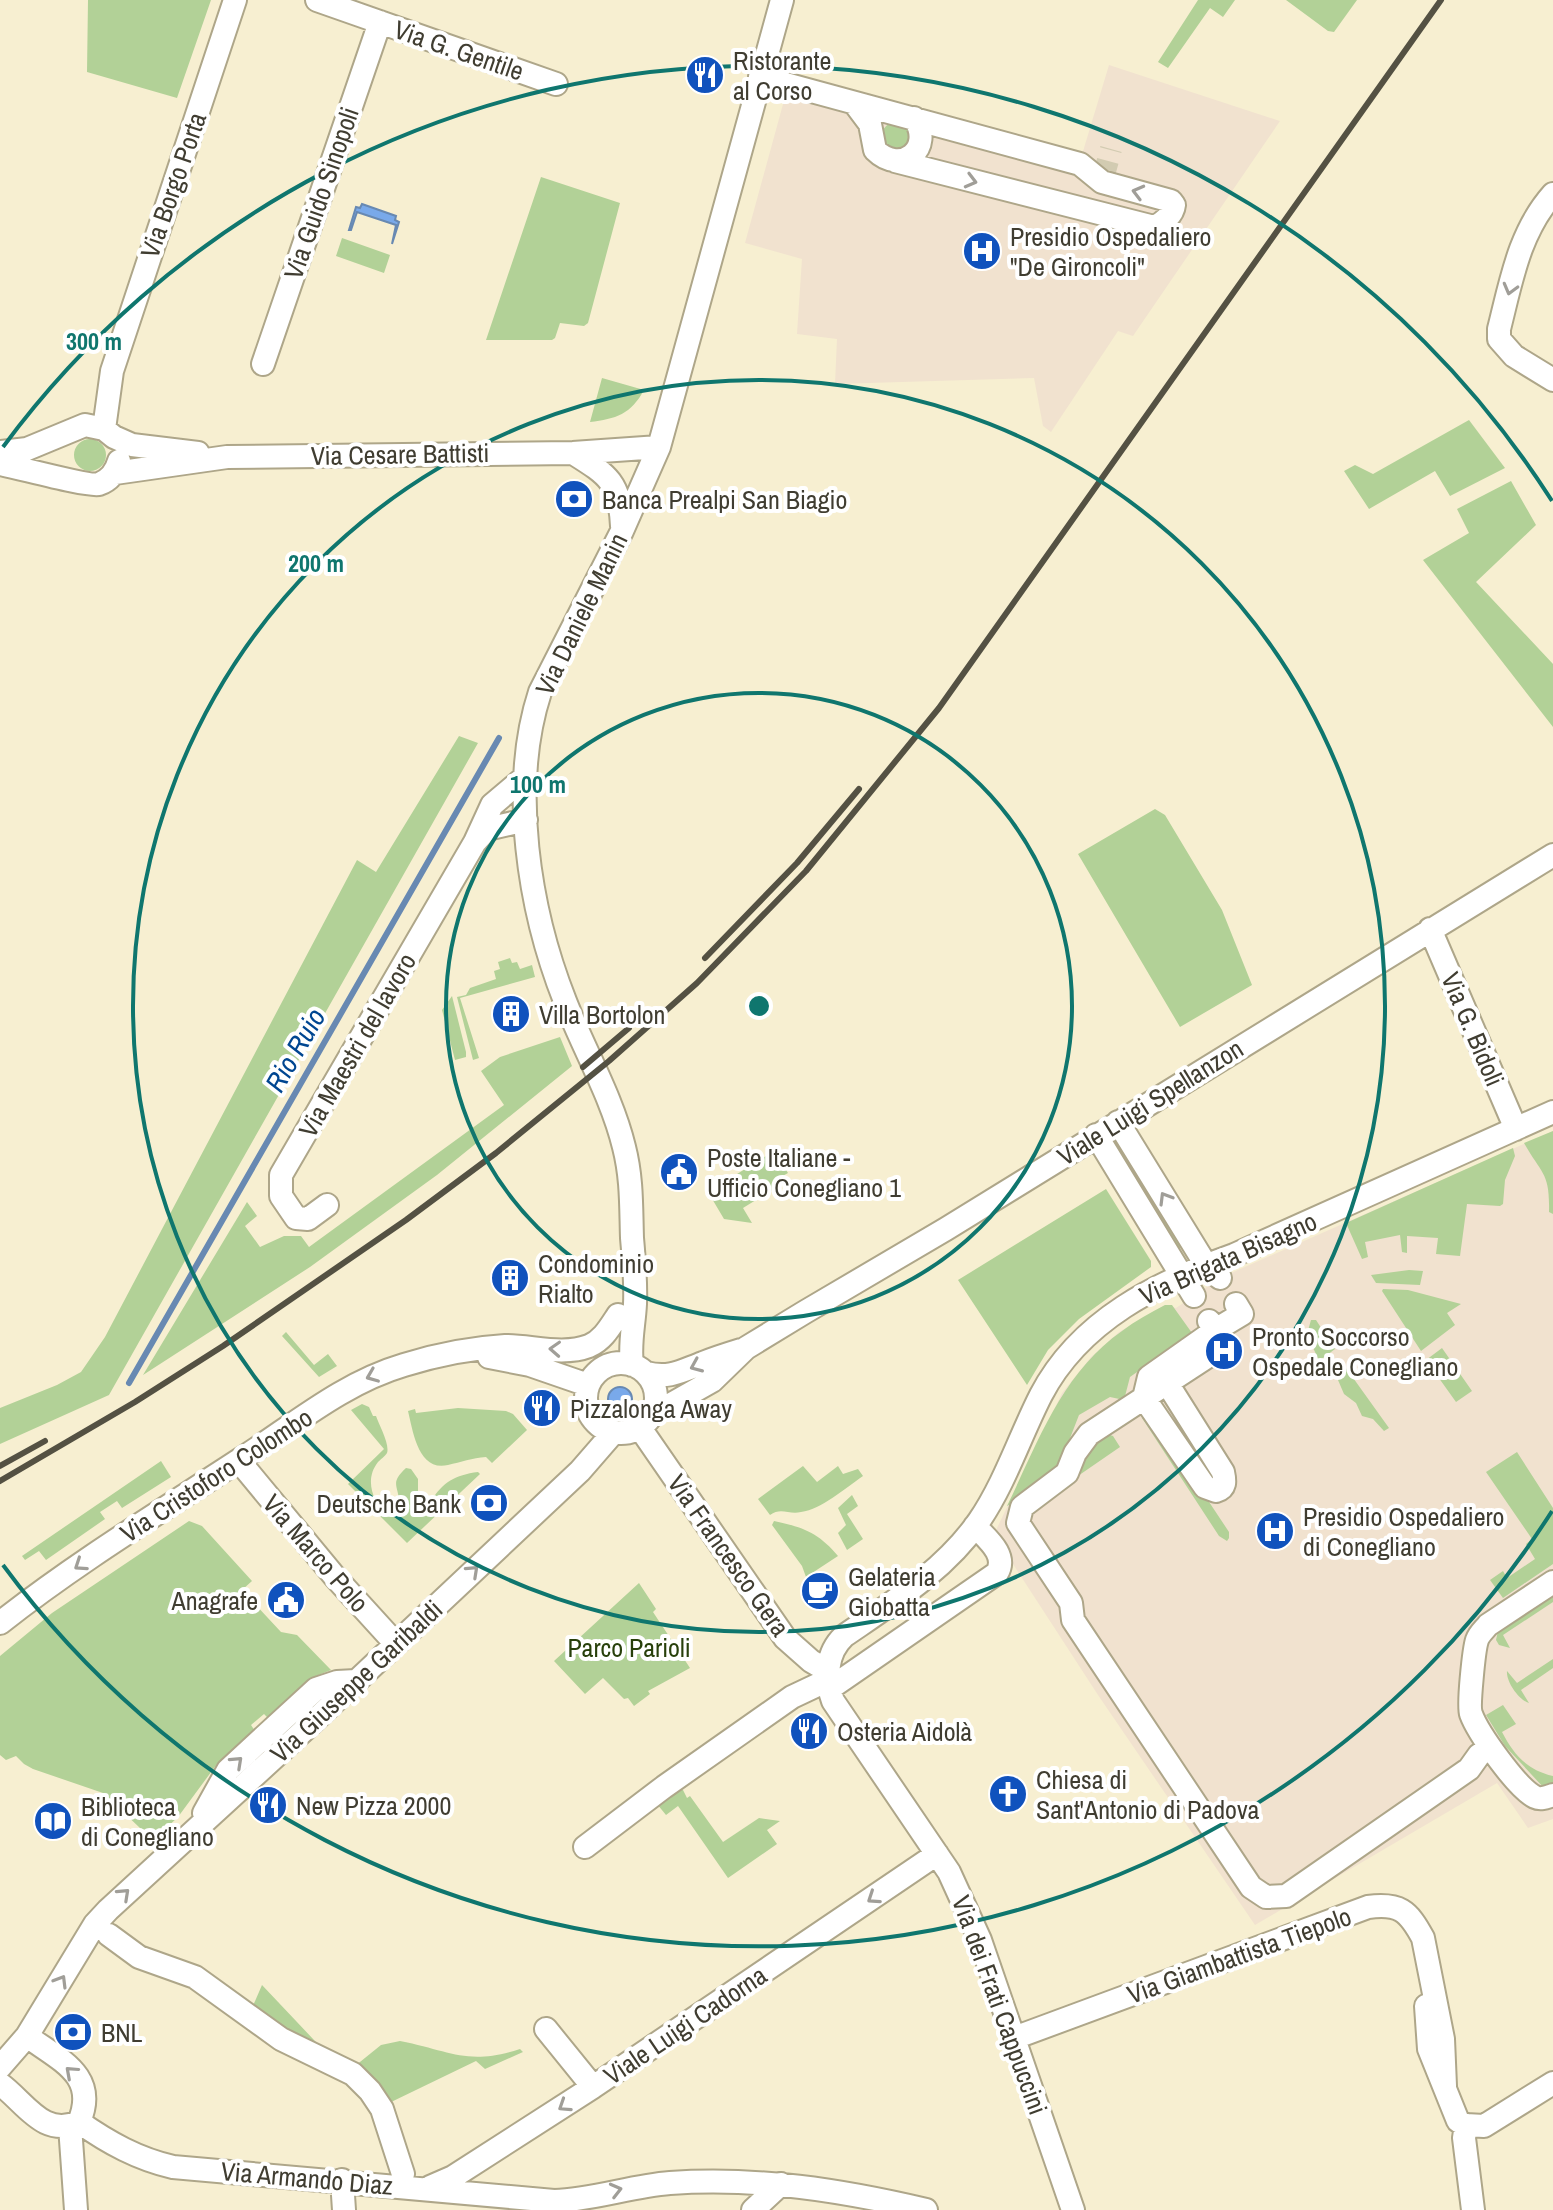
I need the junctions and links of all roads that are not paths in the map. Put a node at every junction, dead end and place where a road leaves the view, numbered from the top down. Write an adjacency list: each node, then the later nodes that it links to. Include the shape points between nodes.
1 (235, 0): 12 (street, Via Borgo Porta)
2 (317, 0): 4 (street, Via G. Gentile)
3 (782, 0): 5 (street, Via Daniele Manin)
4 (380, 22): 6 (street, Via G. Gentile); 11 (street, Via Guido Sinopoli)
5 (760, 77): 7 (street); 16 (street, Via Daniele Manin)
6 (556, 84)
7 (855, 104): 8 (street); 9 (street, via 870,124 875,150)
8 (914, 118): 9 (street, via 921,134 917,150); 9 (street, one-way to 8, via 1154,227 1174,210 1171,201 1102,182 1080,164)
9 (895, 161)
10 (1553, 194): 13 (street, one-way to 13, via 1520,249 1499,329 1504,347)
11 (263, 364)
12 (112, 371): 14 (street, Via Borgo Porta); 15 (street, Via Borgo Porta)
13 (1553, 380)
14 (72, 431): 15 (street, Via Cesare Battisti, via 85,425); 17 (street, Via Cesare Battisti, via 27,449); 22 (street, via 60,452)
15 (109, 433): 19 (street, Via Cesare Battisti, via 132,445); 21 (street, via 120,455)
16 (659, 447): 18 (street, Via Cesare Battisti); 23 (street, Via Daniele Manin)
17 (0, 452)
18 (573, 453): 19 (street, Via Cesare Battisti); 23 (street, via 605,473 617,489)
19 (227, 457): 21 (street, Via Cesare Battisti)
20 (0, 464): 22 (street, Via Cesare Battisti)
21 (115, 473): 22 (street, Via Cesare Battisti, via 99,484)
22 (71, 479)
23 (622, 531): 24 (street, Via Daniele Manin, via 540,692)
24 (525, 777): 25 (street, Via Daniele Manin); 26 (street, Via Maestri del lavoro, via 492,805)
25 (526, 820): 26 (street, via 487,829); 34 (street, Via Daniele Manin, via 551,963 624,1145)
26 (475, 842): 33 (street, Via Maestri del lavoro, via 281,1175 281,1196 296,1218 308,1219)
27 (1553, 855): 28 (street, Viale Luigi Spellanzon)
28 (1430, 929): 30 (street, Viale Luigi Spellanzon); 31 (street, Via G. Bidoli)
29 (1553, 1112): 31 (street, Via Brigata Bisagno)
30 (1118, 1122): 32 (street, Viale Luigi Spellanzon); 35 (street, one-way to 30)
31 (1516, 1129): 35 (street, Via Brigata Bisagno)
32 (1096, 1135): 36 (street); 41 (street, Viale Luigi Spellanzon)
33 (327, 1205)
34 (632, 1234): 39 (street, Via Daniele Manin); 44 (street, Via Daniele Manin, via 630,1350)
35 (1213, 1272): 36 (street, Via Brigata Bisagno)
36 (1182, 1274): 37 (street); 51 (street, Via Brigata Bisagno, via 1108,1317 1073,1348 1047,1385)
37 (1194, 1296)
38 (1239, 1309): 40 (street)
39 (618, 1315): 42 (street, Via Cristoforo Colombo, one-way to 42, via 591,1346 475,1348); 43 (street, Via Daniele Manin)
40 (1213, 1325): 45 (street, via 1219,1349); 47 (street, via 1149,1377)
41 (746, 1348): 44 (street, Viale Luigi Spellanzon, one-way to 44, via 675,1376); 48 (street, Viale Luigi Spellanzon, via 712,1381)
42 (447, 1355): 46 (street, Via Cristoforo Colombo, via 530,1365); 50 (street, Via Cristoforo Colombo, one-way to 50, via 354,1384)
43 (606, 1366): 44 (street); 46 (street)
44 (639, 1369): 48 (street, via 655,1388 656,1406)
45 (1167, 1383): 47 (street); 47 (street, via 1223,1472 1220,1490 1205,1487)
46 (588, 1385): 49 (street, via 588,1412)
47 (1144, 1398): 56 (street, via 1089,1434 1067,1473 1022,1507 1018,1523 1071,1603 1073,1620 1251,1887 1266,1897 1286,1896 1469,1769)
48 (646, 1421): 49 (street, via 627,1433); 55 (street, Via Francesco Gera, via 785,1638)
49 (613, 1433): 54 (street, Via Giuseppe Garibaldi, one-way to 49, via 580,1471)
50 (239, 1461): 53 (street, Via Cristoforo Colombo, one-way to 53); 54 (street, Via Marco Polo)
51 (975, 1526): 55 (street, via 933,1571 844,1636 835,1647); 55 (street, via 1000,1555 997,1573)
52 (1553, 1582): 56 (street, via 1488,1625 1476,1641 1468,1698 1470,1713)
53 (0, 1623)
54 (396, 1644): 60 (street, Via Giuseppe Garibaldi, one-way to 54, via 196,1828)
55 (829, 1680): 58 (street, via 792,1697); 59 (street, Via dei Frati Cappuccini, via 836,1708)
56 (1490, 1748): 57 (street, via 1533,1796)
57 (1553, 1795)
58 (585, 1847)
59 (937, 1854): 63 (street, Via dei Frati Cappuccini, via 980,1940); 67 (street, Viale Luigi Cadorna, one-way to 67)
60 (102, 1930): 62 (street, Via Giuseppe Garibaldi, one-way to 60); 70 (street, via 139,1957 195,1977 281,2039 353,2074 382,2109)
61 (546, 2029): 67 (street)
62 (27, 2036): 64 (street, Via Giuseppe Garibaldi); 68 (street, one-way to 62, via 86,2101 84,2086 78,2075)
63 (1014, 2038): 69 (street, Via Giambattista Tiepolo, via 1368,1907 1388,1905 1404,1910 1423,1938 1443,2039 1445,2086 1453,2114); 79 (street, Via dei Frati Cappuccini)
64 (0, 2067)
65 (1553, 2083): 69 (street, via 1484,2126)
66 (0, 2084): 68 (street, Via Armando Diaz, via 37,2120)
67 (593, 2087): 73 (street, Viale Luigi Cadorna, one-way to 73)
68 (74, 2124): 71 (street, Via Armando Diaz, via 155,2163); 74 (street)
69 (1466, 2125): 80 (street, Via Giambattista Tiepolo)
70 (403, 2174)
71 (342, 2180): 73 (street, Via Armando Diaz); 75 (street)
72 (781, 2184): 73 (street, Via Armando Diaz, one-way to 72, via 554,2201 668,2183); 77 (street); 78 (street, Via Armando Diaz)
73 (428, 2188): 76 (street)
74 (76, 2210)
75 (344, 2210)
76 (436, 2210)
77 (753, 2210)
78 (926, 2210)
79 (1073, 2210)
80 (1473, 2210)

